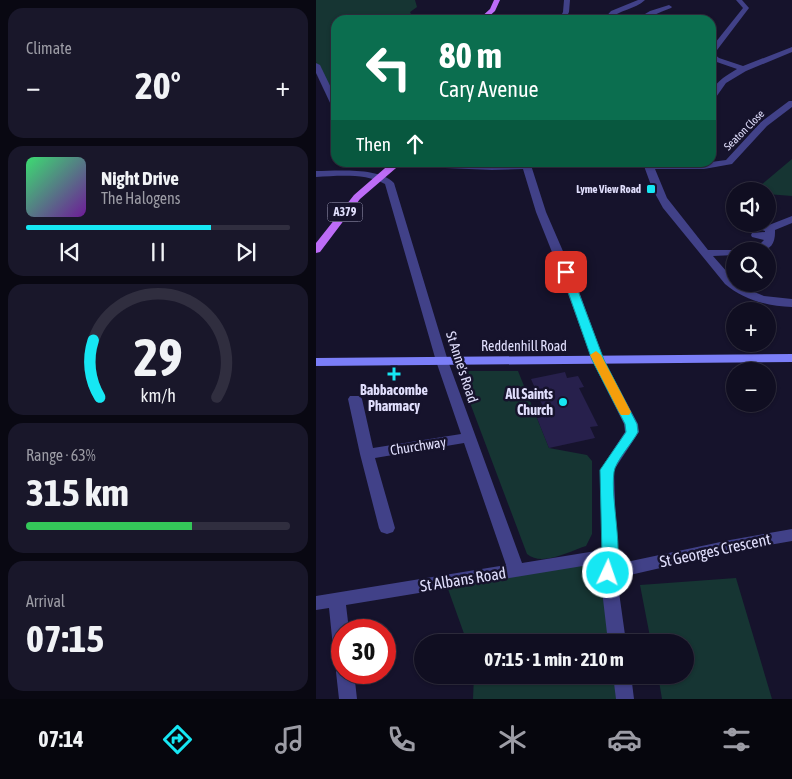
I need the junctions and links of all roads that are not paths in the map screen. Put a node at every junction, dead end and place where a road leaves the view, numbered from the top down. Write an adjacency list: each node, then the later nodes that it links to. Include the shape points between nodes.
1 (497, 0): 6 (main road)
2 (567, 0): 7 (street)
3 (642, 0): 8 (street)
4 (738, 0): 10 (street, via 746,8)
5 (669, 7): 9 (street)
6 (487, 15)
7 (564, 15)
8 (611, 15)
9 (647, 15)
10 (716, 47)
11 (792, 49): 12 (street)
12 (778, 53): 14 (street); 16 (street)
13 (716, 60): 16 (street)
14 (792, 60)
15 (316, 65): 20 (street)
16 (743, 68): 18 (street)
17 (716, 80): 18 (street)
18 (722, 81): 19 (street)
19 (716, 90)
20 (331, 96)
21 (792, 102): 22 (street, Seaton Close, via 764,124 729,162)
22 (716, 164)
23 (393, 167): 28 (main road, A379)
24 (527, 167): 38 (street)
25 (650, 167): 35 (street, via 663,204)
26 (350, 168): 27 (street); 28 (street)
27 (316, 174)
28 (378, 177): 33 (main road, A379, via 357,197); 40 (street, St Anne's Road, via 389,183)
29 (792, 219): 31 (street)
30 (767, 232): 31 (street)
31 (771, 233): 32 (street)
32 (768, 242)
33 (316, 250)
34 (726, 252): 35 (street)
35 (705, 253): 36 (street, via 734,287 766,301)
36 (792, 303)
37 (792, 358): 38 (street, Reddenhill Road)
38 (598, 360): 40 (street, Reddenhill Road); 46 (street, via 631,424 632,432 607,470)
39 (316, 362): 40 (street, Reddenhill Road)
40 (442, 362): 42 (street, St Anne's Road)
41 (355, 399): 43 (street)
42 (470, 437): 43 (street, Churchway); 47 (street, St Anne's Road)
43 (367, 454): 44 (street)
44 (387, 528)
45 (792, 534): 48 (street, St Georges Crescent)
46 (610, 555): 47 (street, St Albans Road); 48 (street)
47 (516, 570): 49 (street, St Albans Road)
48 (608, 573): 52 (street)
49 (337, 600): 50 (street, St Albans Road); 51 (street)
50 (316, 603)
51 (339, 619)
52 (617, 634)
53 (346, 684): 55 (street)
54 (623, 684): 56 (street)
55 (348, 699)
56 (625, 699)

